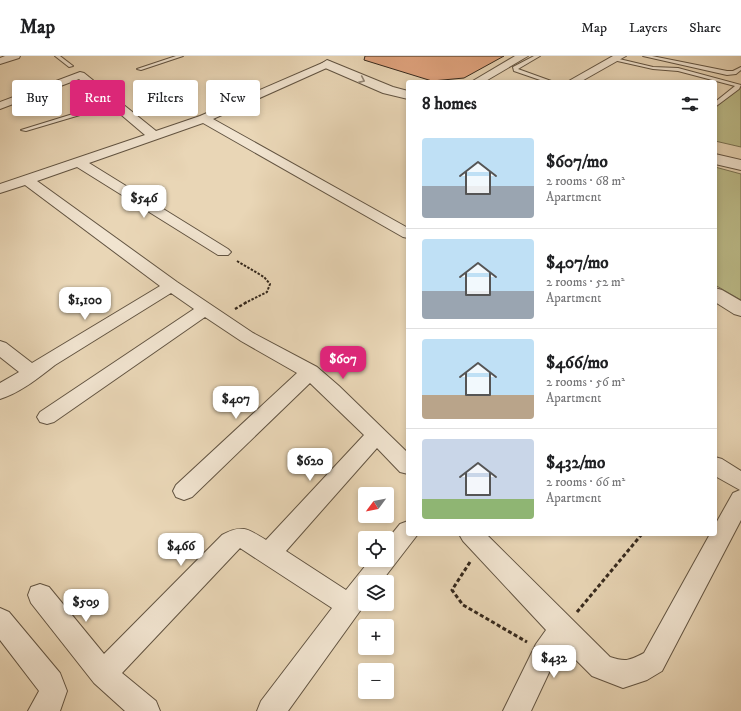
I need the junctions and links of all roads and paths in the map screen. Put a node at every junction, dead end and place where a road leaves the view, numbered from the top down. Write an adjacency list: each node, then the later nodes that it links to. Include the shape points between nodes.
1 (15, 56): 9 (street)
2 (57, 56): 10 (lane)
3 (181, 56): 12 (lane)
4 (523, 56): 14 (street)
5 (538, 56): 15 (lane, via 515,68)
6 (645, 56): 11 (lane, via 727,73 734,73)
7 (336, 58): 17 (street); 18 (street, one-way to 18, via 388,90 394,98); 23 (street, via 281,86)
8 (618, 58): 16 (street); 19 (lane, via 653,68 678,70 738,85)
9 (0, 61)
10 (71, 66)
11 (741, 68)
12 (140, 69)
13 (85, 80): 20 (street, via 80,75)
14 (480, 80)
15 (545, 80)
16 (576, 80)
17 (406, 83)
18 (406, 101)
19 (717, 104)
20 (0, 106)
21 (125, 112): 25 (street)
22 (71, 116): 24 (lane)
23 (204, 119): 25 (street); 33 (street)
24 (24, 130)
25 (155, 137): 29 (street)
26 (717, 146): 27 (street)
27 (741, 152)
28 (717, 159): 30 (street)
29 (80, 163): 31 (street); 34 (street)
30 (741, 165)
31 (27, 180): 32 (street); 35 (street)
32 (0, 189)
33 (406, 233)
34 (222, 252): 38 (path, via 264,277 270,284 267,292)
35 (172, 286): 38 (street); 41 (street)
36 (717, 295): 37 (street)
37 (741, 310)
38 (212, 313): 40 (street, via 247,337); 43 (street)
39 (0, 347): 41 (street)
40 (310, 372): 44 (street); 48 (street)
41 (32, 373): 42 (street)
42 (0, 392)
43 (47, 417)
44 (376, 435): 45 (street); 54 (street)
45 (406, 464)
46 (717, 465): 47 (street)
47 (741, 482)
48 (184, 491)
49 (741, 499): 61 (street, via 653,662 638,671 623,675 601,667)
50 (406, 533): 53 (street)
51 (640, 536): 61 (path)
52 (477, 539): 61 (street); 62 (path, via 452,590 455,596 463,605)
53 (394, 548)
54 (269, 553): 59 (street); 63 (street, via 244,538 230,542)
55 (379, 567): 56 (street)
56 (372, 575)
57 (358, 593): 59 (street)
58 (40, 595): 63 (street)
59 (348, 605): 66 (street)
60 (0, 620): 64 (street, via 50,683 53,691 50,701)
61 (562, 629): 62 (street)
62 (545, 653): 67 (street)
63 (104, 674): 65 (street)
64 (42, 711)
65 (146, 711)
66 (271, 711)
67 (517, 711)

